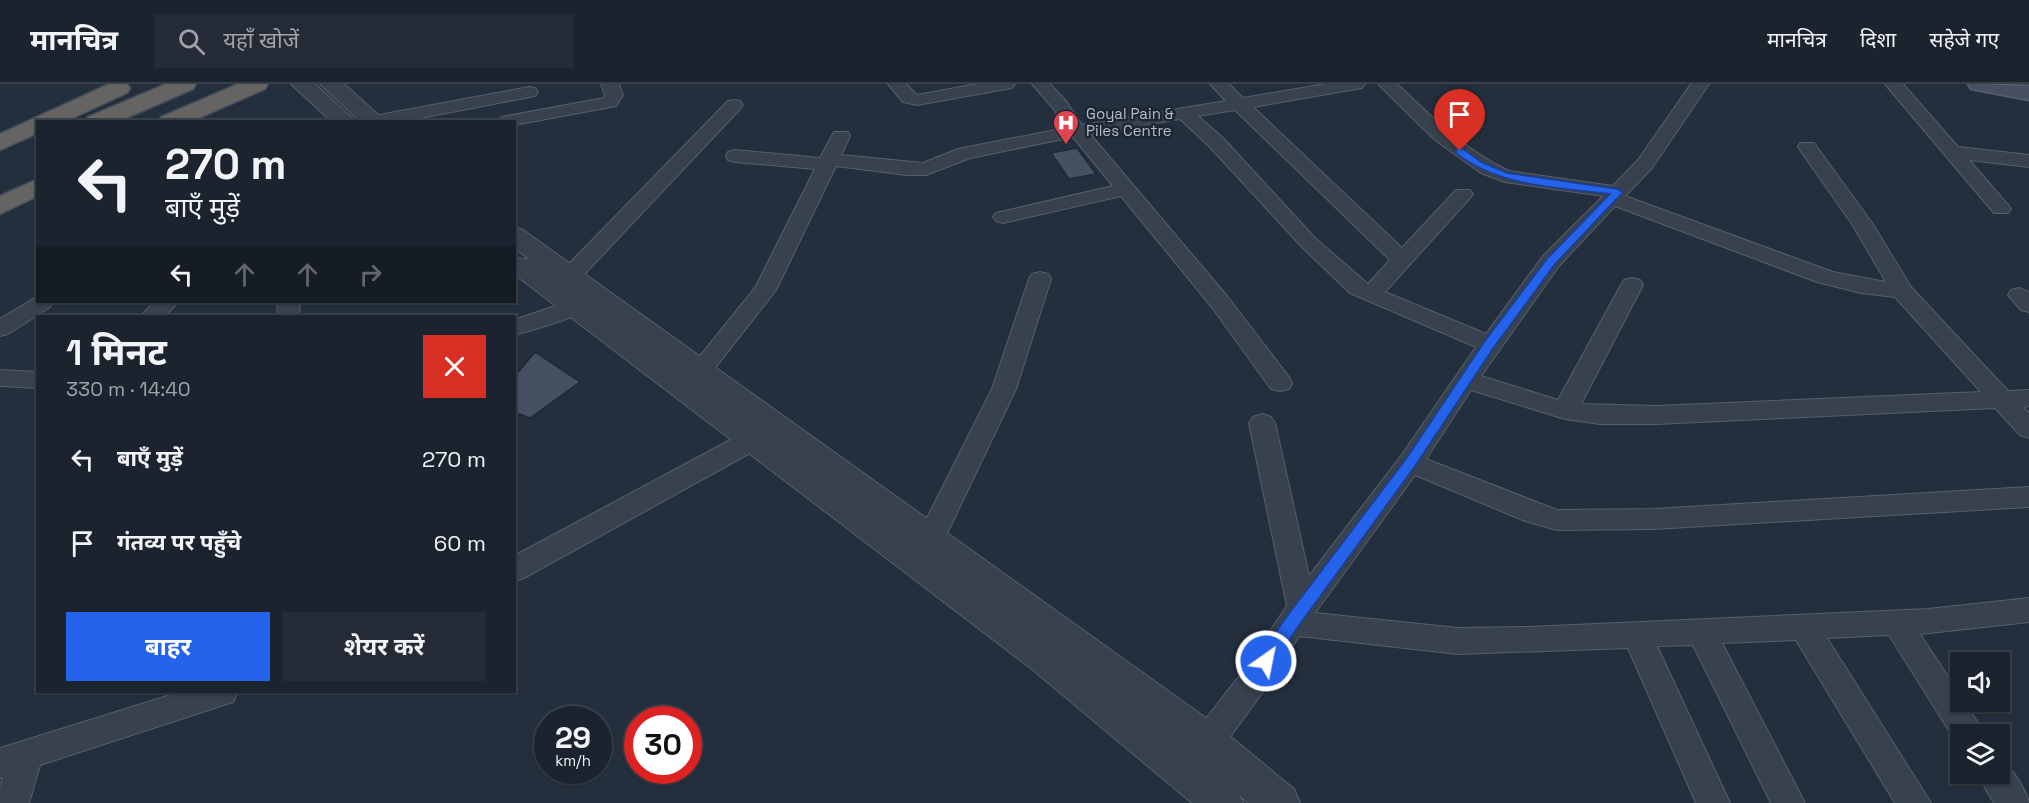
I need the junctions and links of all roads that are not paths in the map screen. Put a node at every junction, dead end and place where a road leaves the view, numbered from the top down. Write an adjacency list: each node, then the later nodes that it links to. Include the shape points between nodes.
1 (130, 84): 24 (highway)
2 (184, 84): 25 (highway)
3 (213, 84): 26 (highway)
4 (257, 84): 27 (highway)
5 (302, 84): 28 (street)
6 (331, 84): 29 (street)
7 (610, 84): 31 (street, via 614,95 610,102)
8 (897, 84): 9 (street, via 909,98 917,100)
9 (1006, 84)
10 (1041, 84): 33 (street)
11 (1219, 84): 21 (street)
12 (1267, 84): 20 (street)
13 (1356, 84): 20 (street)
14 (1387, 84): 48 (street, via 1460,151 1491,171)
15 (1700, 84): 48 (street, via 1645,164)
16 (1894, 84): 38 (street)
17 (1979, 84): 19 (main road)
18 (529, 92): 30 (street)
19 (2029, 93)
20 (1281, 97): 21 (street)
21 (1239, 104): 23 (street); 53 (street)
22 (734, 105): 58 (street)
23 (1184, 113): 33 (street); 59 (street, via 1308,242 1358,288)
24 (49, 120)
25 (101, 120)
26 (133, 120)
27 (174, 120)
28 (343, 120)
29 (373, 120)
30 (379, 120)
31 (513, 120)
32 (36, 125): 35 (highway)
33 (1077, 131): 41 (street, via 965,153 926,169); 46 (street)
34 (841, 136): 41 (street)
35 (0, 143)
36 (1807, 147): 57 (street, via 1862,224)
37 (36, 150): 43 (highway)
38 (1953, 152): 40 (street); 50 (street)
39 (735, 156): 41 (street)
40 (2029, 161)
41 (828, 162): 66 (street, via 765,290)
42 (36, 166): 44 (highway)
43 (0, 167)
44 (0, 184)
45 (36, 187): 49 (highway)
46 (1126, 189): 51 (street); 70 (street, via 1219,300)
47 (1463, 194): 53 (street)
48 (1615, 195): 57 (street, via 1825,277); 65 (street, via 1551,261)
49 (0, 206)
50 (2001, 209)
51 (1003, 217)
52 (516, 237): 58 (street)
53 (1402, 261): 59 (street)
54 (516, 262): 58 (street)
55 (1040, 279): 79 (street, via 1004,389)
56 (1632, 285): 73 (street)
57 (1902, 291): 71 (street)
58 (581, 293): 63 (street); 66 (street); 76 (street)
59 (1371, 294): 65 (street)
60 (40, 303): 64 (street)
61 (166, 303): 62 (street)
62 (153, 315)
63 (516, 327)
64 (0, 330)
65 (1490, 344): 69 (street)
66 (700, 371): 76 (street)
67 (0, 378): 68 (street)
68 (36, 380)
69 (1466, 380): 73 (street); 77 (street)
70 (1280, 383)
71 (1999, 399): 72 (street); 73 (street, via 1656,415); 75 (street)
72 (2029, 399)
73 (1565, 411)
74 (1262, 423): 82 (street)
75 (2029, 429)
76 (764, 433): 79 (street); 80 (street)
77 (1410, 463): 78 (street, via 1557,520 1689,517); 82 (street)
78 (2029, 497)
79 (923, 550): 89 (street); 91 (street, via 1046,659)
80 (516, 569)
81 (2027, 612): 83 (street)
82 (1297, 616): 86 (street, via 1458,640); 89 (street)
83 (1897, 622): 84 (street); 88 (street)
84 (1804, 627): 85 (street); 98 (street)
85 (1702, 633): 86 (street); 97 (street)
86 (1637, 635): 96 (street)
87 (219, 693): 90 (street)
88 (1962, 724)
89 (1206, 741): 91 (street); 95 (street)
90 (13, 759): 93 (street)
91 (1188, 772): 94 (street)
92 (2001, 784): 99 (street)
93 (12, 803)
94 (1222, 803)
95 (1279, 803)
96 (1713, 803)
97 (1788, 803)
98 (1914, 803)
99 (2013, 803)

